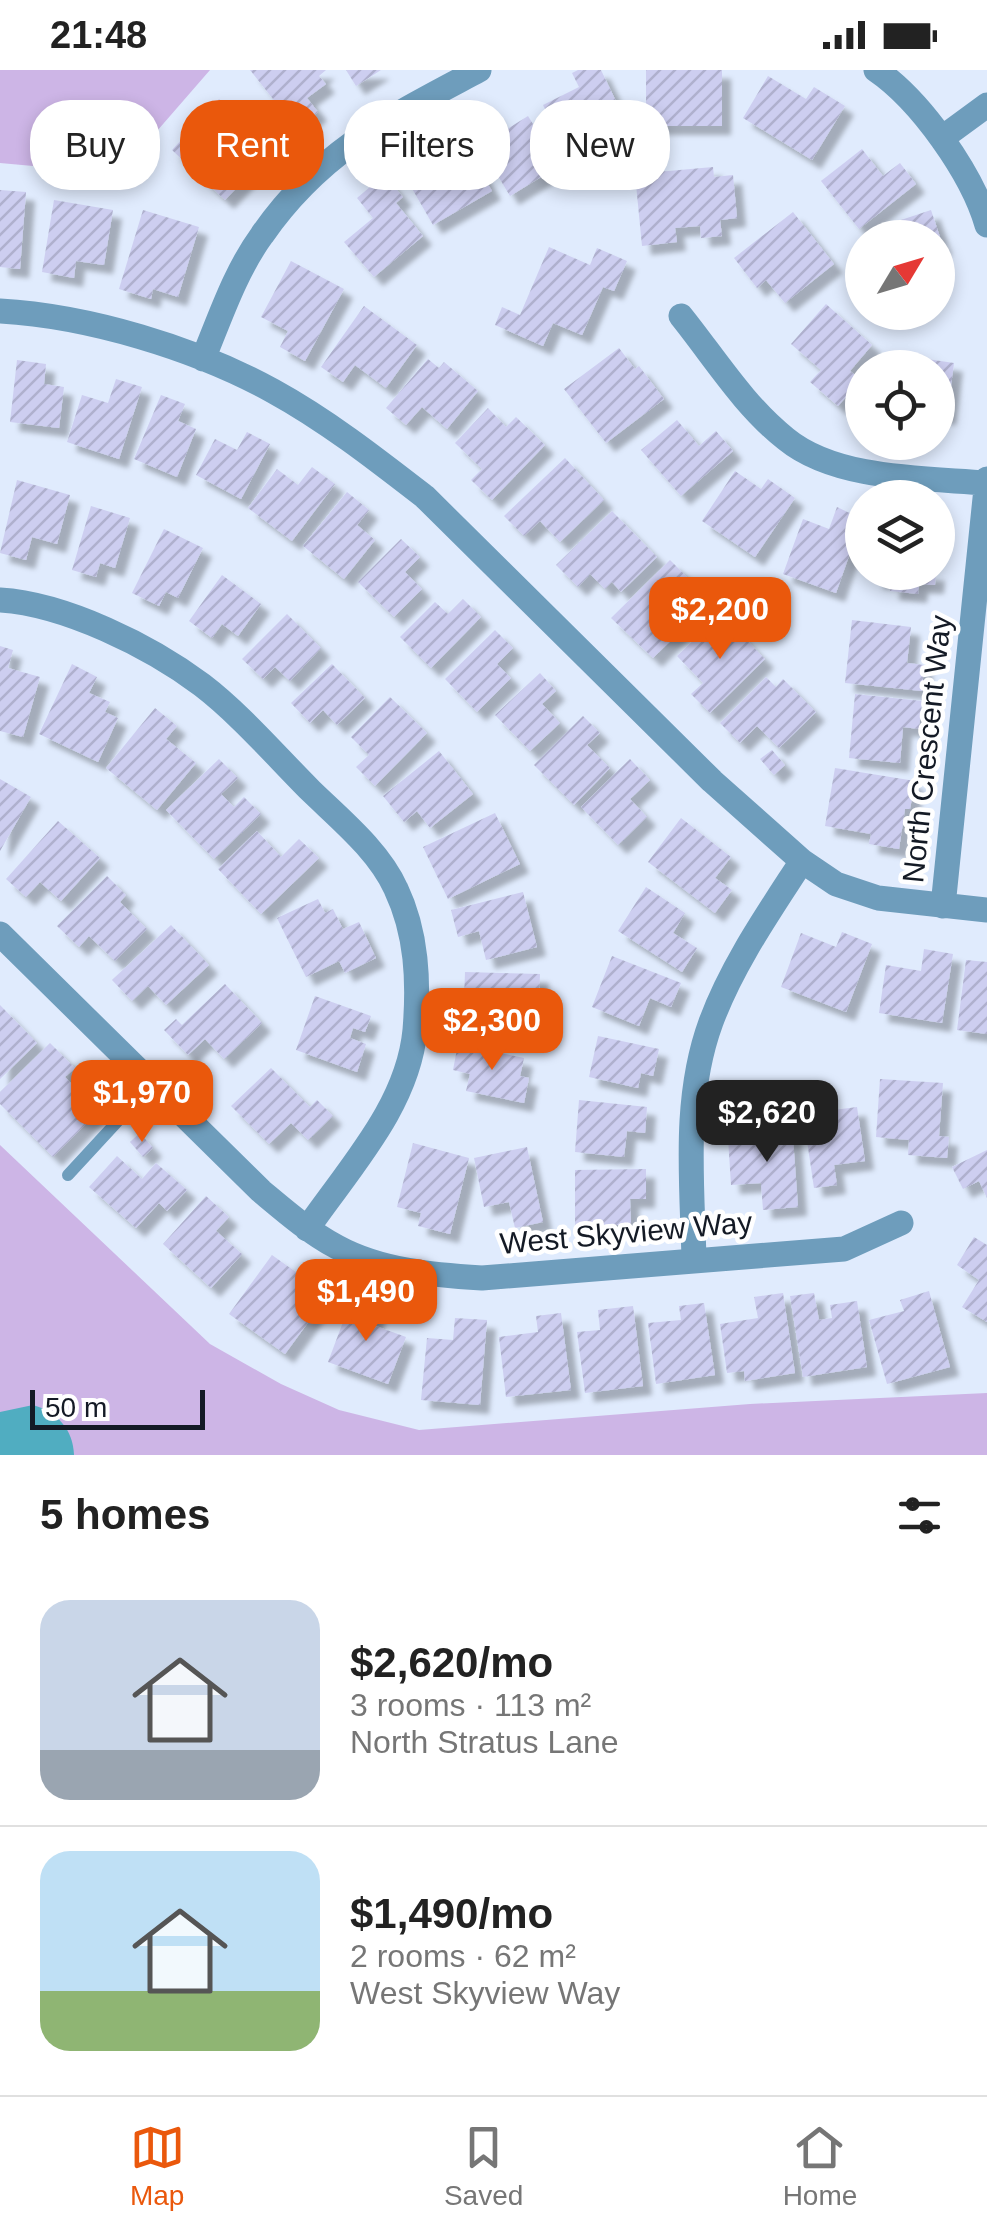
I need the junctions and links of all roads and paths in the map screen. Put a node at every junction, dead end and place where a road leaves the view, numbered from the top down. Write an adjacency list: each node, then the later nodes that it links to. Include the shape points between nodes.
1 (479, 70): 8 (street, via 371,129 296,191 260,237)
2 (876, 70): 4 (street)
3 (987, 105): 4 (street)
4 (942, 138): 5 (street)
5 (987, 225)
6 (0, 311): 8 (street, via 134,336)
7 (680, 316): 9 (street, via 788,441 870,473)
8 (203, 360): 11 (street, via 272,390 424,497)
9 (987, 481): 12 (street, North Crescent Way)
10 (0, 600): 18 (street, via 76,618 203,686 357,836 394,884 412,928 417,992 403,1085)
11 (802, 861): 12 (street, via 836,884 878,898); 19 (street, via 752,938 711,1022 690,1143)
12 (943, 906): 13 (street)
13 (987, 910)
14 (0, 934): 15 (street, West Skyview Way)
15 (152, 1084): 16 (lane); 18 (street, West Skyview Way)
16 (68, 1175)
17 (901, 1223): 19 (street, West Skyview Way, via 844,1249)
18 (307, 1228): 19 (street, West Skyview Way, via 366,1260 427,1274 482,1278)
19 (694, 1259)

